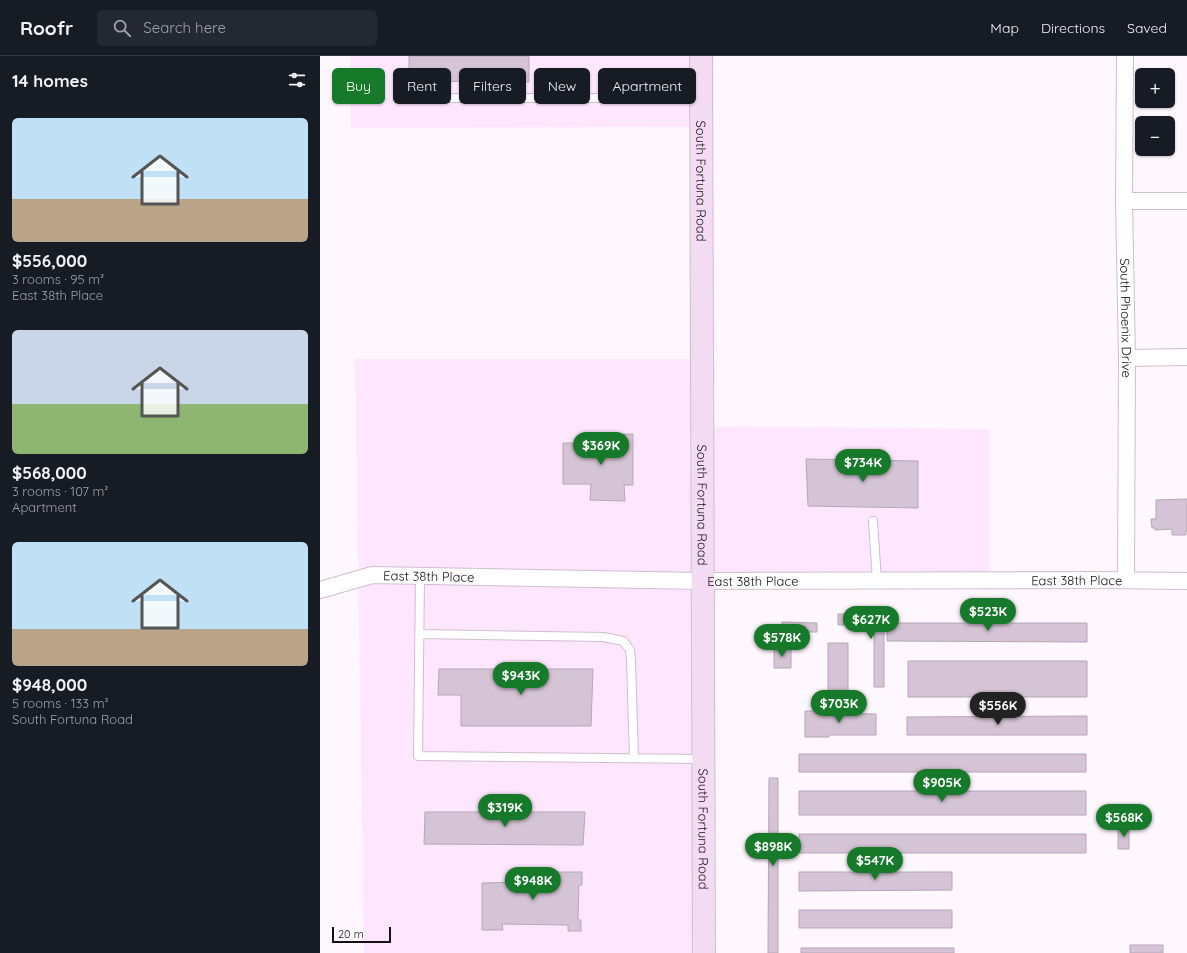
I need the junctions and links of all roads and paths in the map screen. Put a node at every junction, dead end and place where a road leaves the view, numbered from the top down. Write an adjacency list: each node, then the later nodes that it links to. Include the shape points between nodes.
1 (701, 56): 4 (main road, South Fortuna Road)
2 (1125, 56): 5 (street, South Phoenix Drive)
3 (451, 98): 4 (lane)
4 (702, 98): 12 (main road, South Fortuna Road)
5 (1124, 201): 6 (street); 8 (street, South Phoenix Drive)
6 (1187, 201)
7 (1187, 357): 8 (street)
8 (1126, 358): 11 (street, South Phoenix Drive)
9 (873, 521): 13 (lane)
10 (420, 576): 12 (street, East 38th Place); 15 (street, East 38th Place, via 372,575); 16 (lane)
11 (1126, 580): 13 (street, East 38th Place); 14 (street, East 38th Place)
12 (703, 581): 13 (street, East 38th Place); 18 (main road, South Fortuna Road)
13 (878, 581)
14 (1187, 581)
15 (320, 590)
16 (420, 634): 17 (lane, via 604,637 623,641 630,650); 17 (lane, via 418,756)
17 (634, 758): 18 (lane)
18 (703, 759): 19 (main road, South Fortuna Road)
19 (704, 953)

